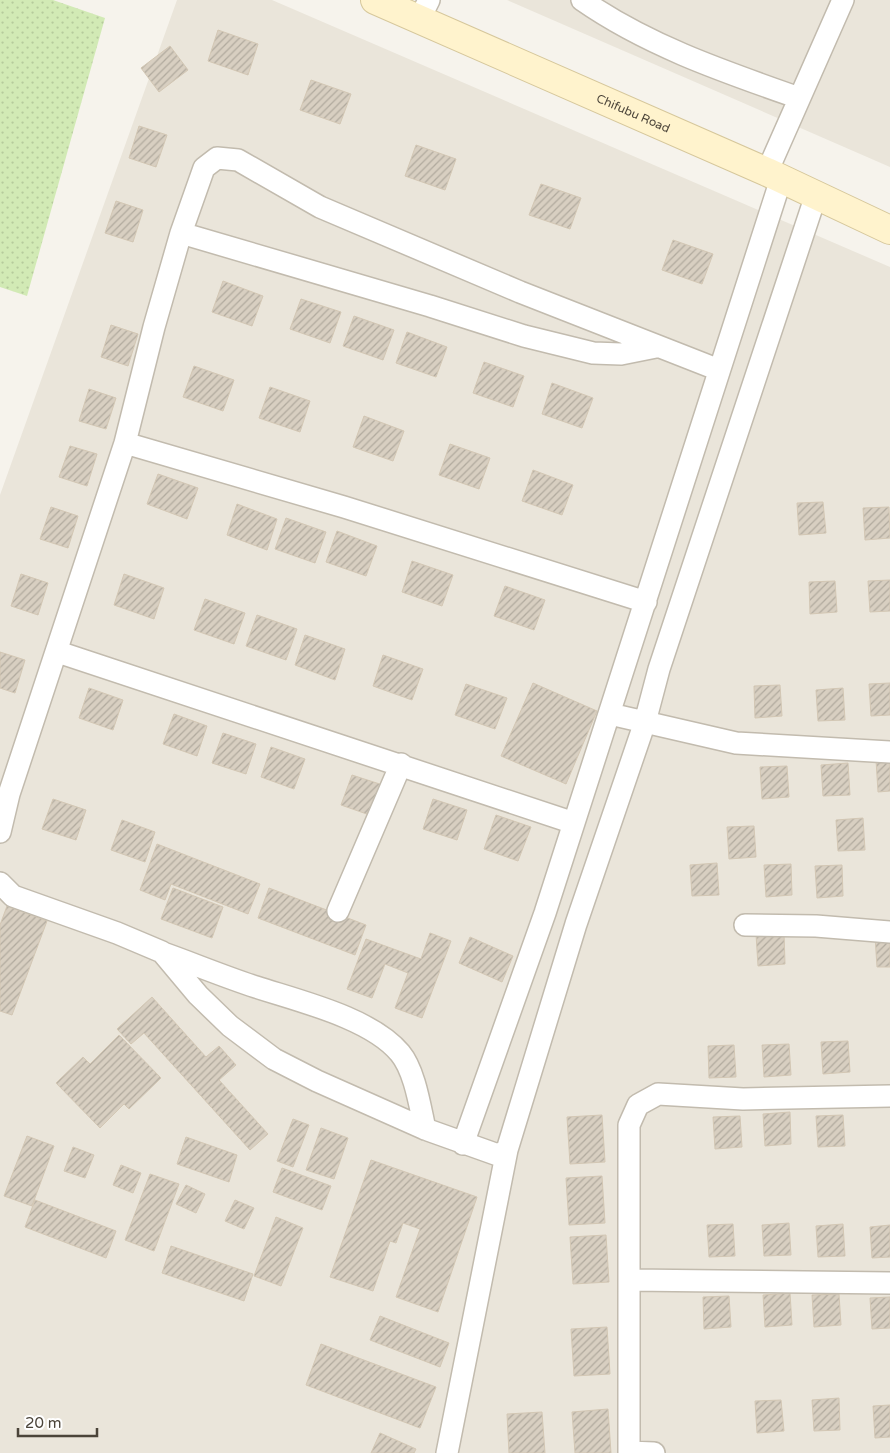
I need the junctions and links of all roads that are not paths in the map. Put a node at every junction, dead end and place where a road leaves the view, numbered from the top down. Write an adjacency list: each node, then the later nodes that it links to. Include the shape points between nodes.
1 (375, 0): 4 (main road, Chifubu Road)
2 (582, 0): 5 (street, via 644,36 719,70)
3 (842, 0): 5 (street)
4 (424, 10): 6 (main road, Chifubu Road)
5 (799, 98): 6 (street)
6 (774, 176): 7 (main road, Chifubu Road); 11 (street)
7 (816, 196): 8 (main road, Chifubu Road); 14 (street)
8 (890, 230)
9 (181, 233): 10 (street, via 524,336 593,353 621,354); 10 (street, via 204,168 217,158 238,160 320,207); 12 (street)
10 (656, 346): 11 (street)
11 (719, 370): 13 (street)
12 (125, 443): 15 (street, via 344,507); 16 (street)
13 (677, 506): 14 (street); 15 (street)
14 (711, 515): 18 (street)
15 (646, 602): 17 (street)
16 (58, 652): 20 (street); 22 (street)
17 (610, 714): 18 (street); 21 (street)
18 (645, 722): 19 (street, via 736,743); 26 (street)
19 (890, 752)
20 (401, 764): 21 (street); 24 (street)
21 (574, 823): 25 (street)
22 (0, 832)
23 (0, 883): 29 (street, via 13,896)
24 (338, 911)
25 (545, 913): 26 (street); 32 (street)
26 (576, 924): 33 (street)
27 (745, 924): 28 (street)
28 (890, 932)
29 (162, 952): 31 (street, via 198,995 230,1026 274,1059); 31 (street, via 318,1006 378,1034 401,1054 415,1085)
30 (890, 1096): 34 (street, via 743,1099 658,1094 638,1105 630,1125)
31 (425, 1129): 32 (street)
32 (463, 1144): 33 (street, via 498,1155)
33 (507, 1150): 36 (street)
34 (630, 1280): 35 (street); 37 (street)
35 (890, 1283)
36 (448, 1453)
37 (629, 1453): 38 (street)
38 (654, 1453)

